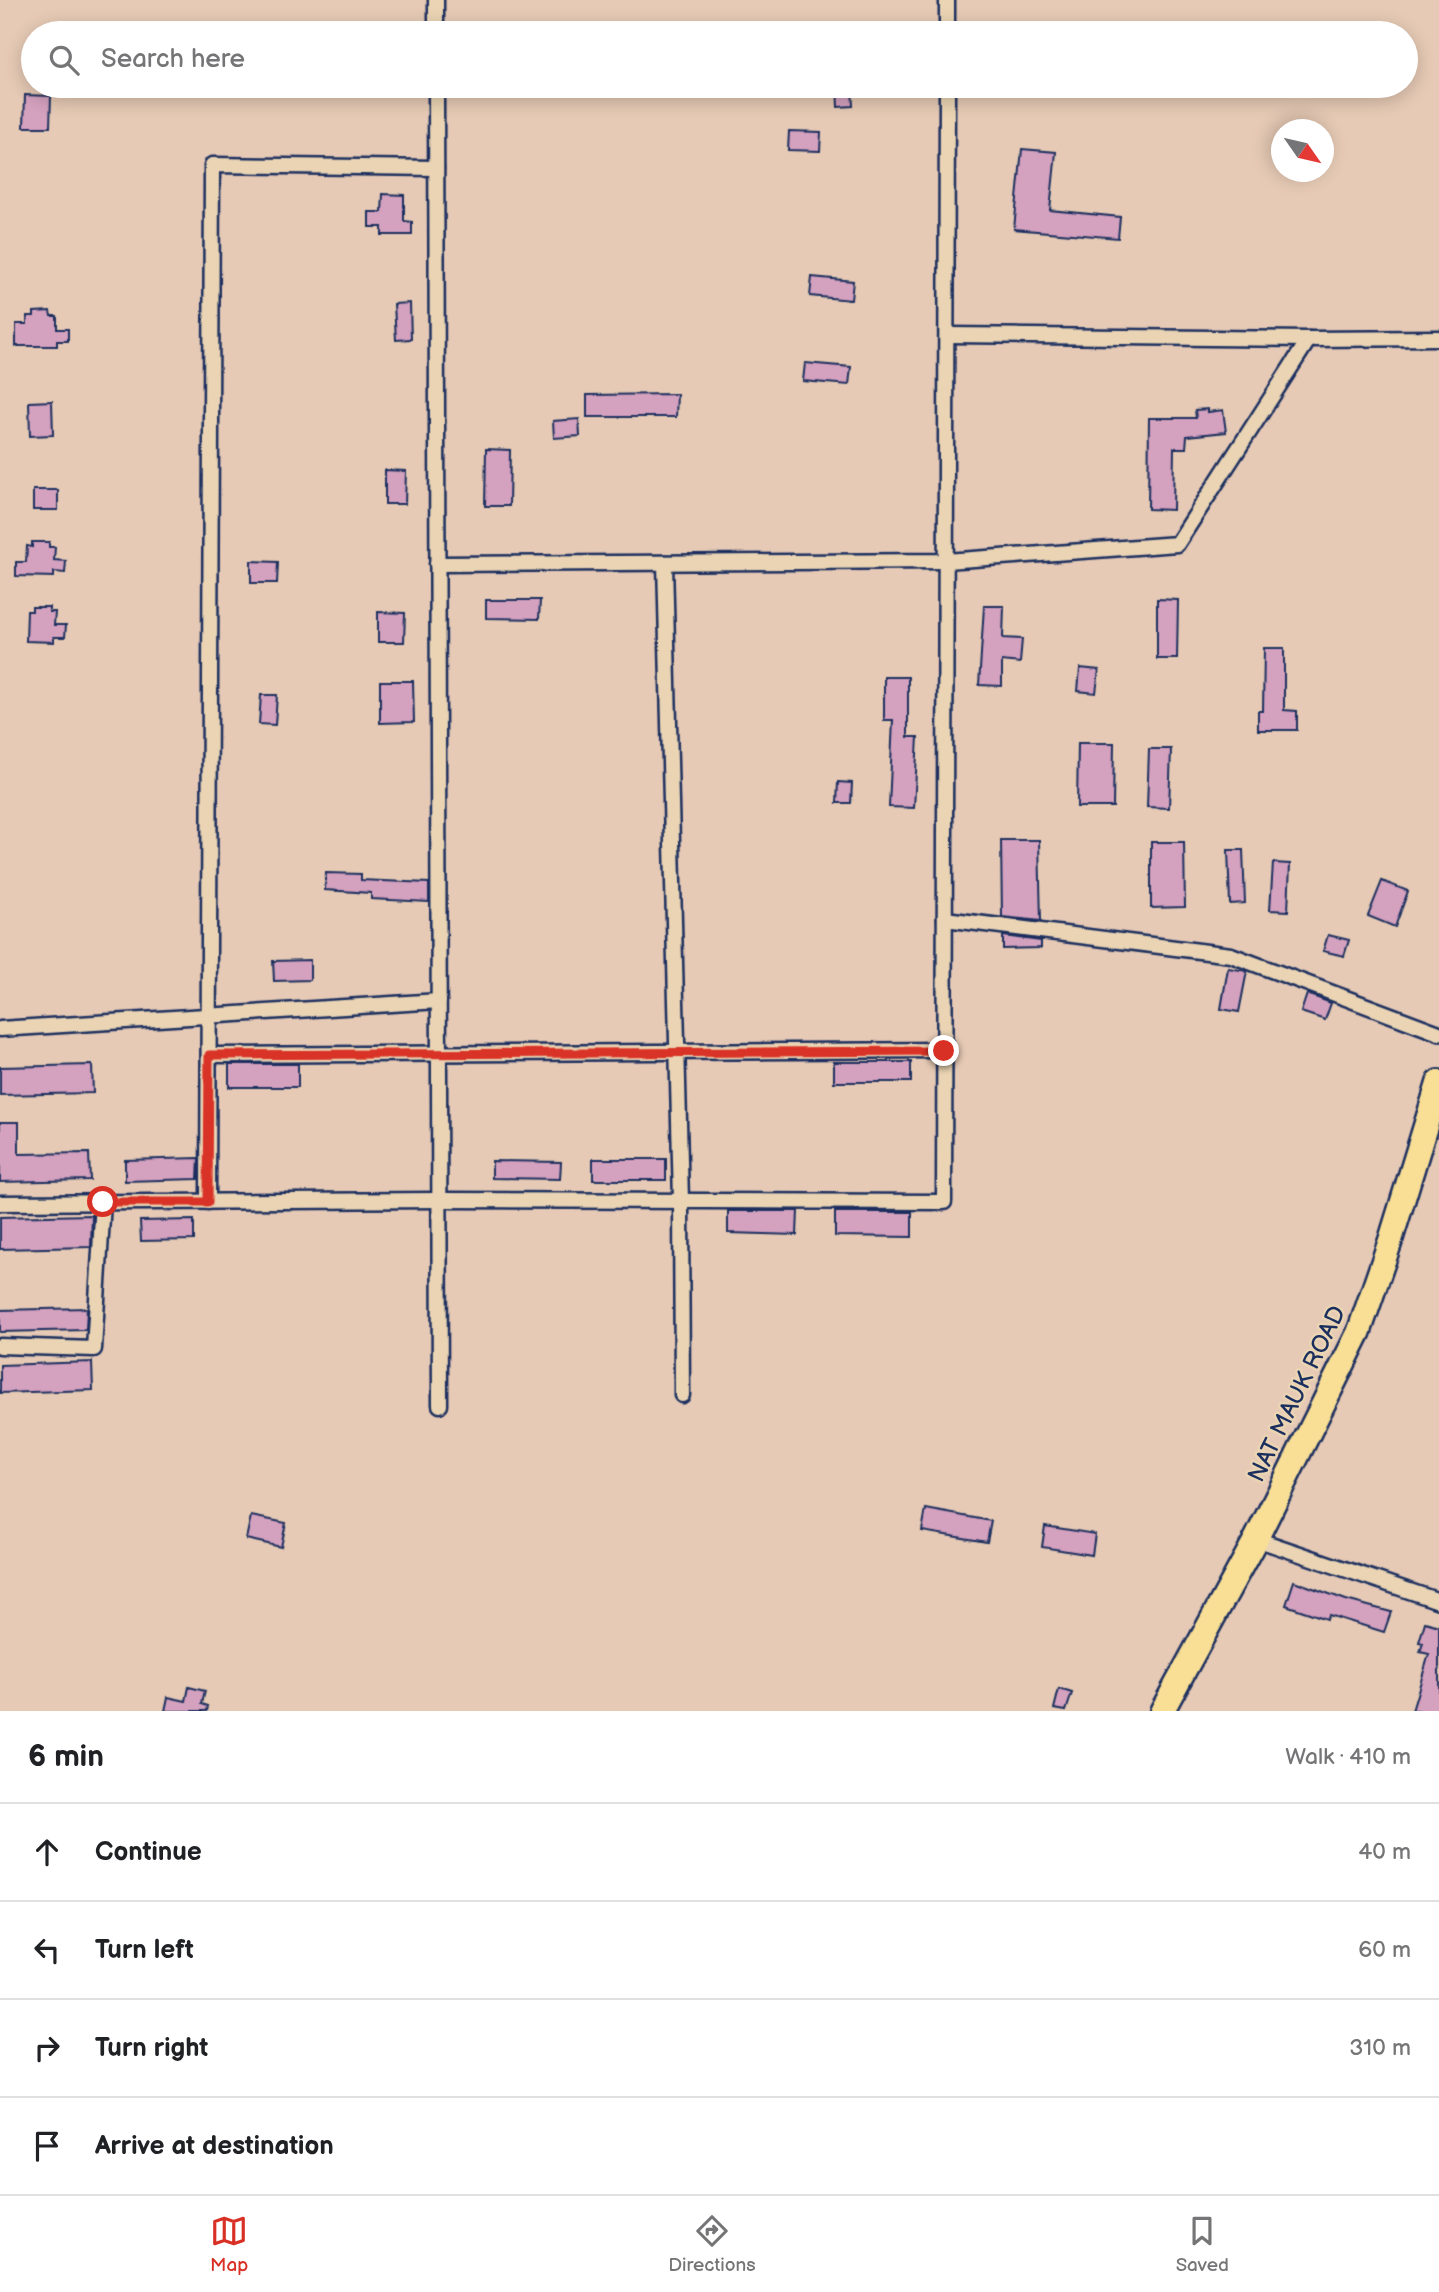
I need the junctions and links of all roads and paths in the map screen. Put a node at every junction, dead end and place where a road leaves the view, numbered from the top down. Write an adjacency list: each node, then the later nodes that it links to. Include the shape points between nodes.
1 (436, 0): 3 (street)
2 (947, 0): 4 (street)
3 (436, 21)
4 (947, 21)
5 (436, 98): 7 (street)
6 (947, 98): 8 (street)
7 (436, 168): 13 (street); 16 (street, via 212,165)
8 (947, 335): 10 (street); 11 (street)
9 (1439, 338): 10 (street)
10 (1309, 339): 11 (street, via 1177,544)
11 (946, 561): 12 (street); 14 (street)
12 (665, 563): 13 (street); 20 (street)
13 (438, 564): 15 (street)
14 (945, 919): 18 (street, via 1231,955); 19 (street)
15 (439, 1001): 16 (street); 21 (street)
16 (209, 1014): 17 (street); 22 (street)
17 (0, 1029)
18 (1439, 1033)
19 (944, 1051): 20 (street); 25 (street, via 944,1202)
20 (677, 1052): 21 (street); 25 (street)
21 (439, 1054): 22 (street); 24 (street)
22 (209, 1055): 27 (street)
23 (1439, 1082): 32 (highway, NAT MAUK ROAD, via 1359,1332)
24 (440, 1200): 25 (street); 27 (street); 31 (street)
25 (681, 1201): 30 (street)
26 (103, 1202): 27 (street); 28 (street); 29 (street, via 94,1349)
27 (208, 1202)
28 (0, 1203)
29 (0, 1346)
30 (682, 1395)
31 (440, 1405)
32 (1256, 1539): 33 (street); 34 (highway, NAT MAUK ROAD)
33 (1439, 1601)
34 (1162, 1711)

